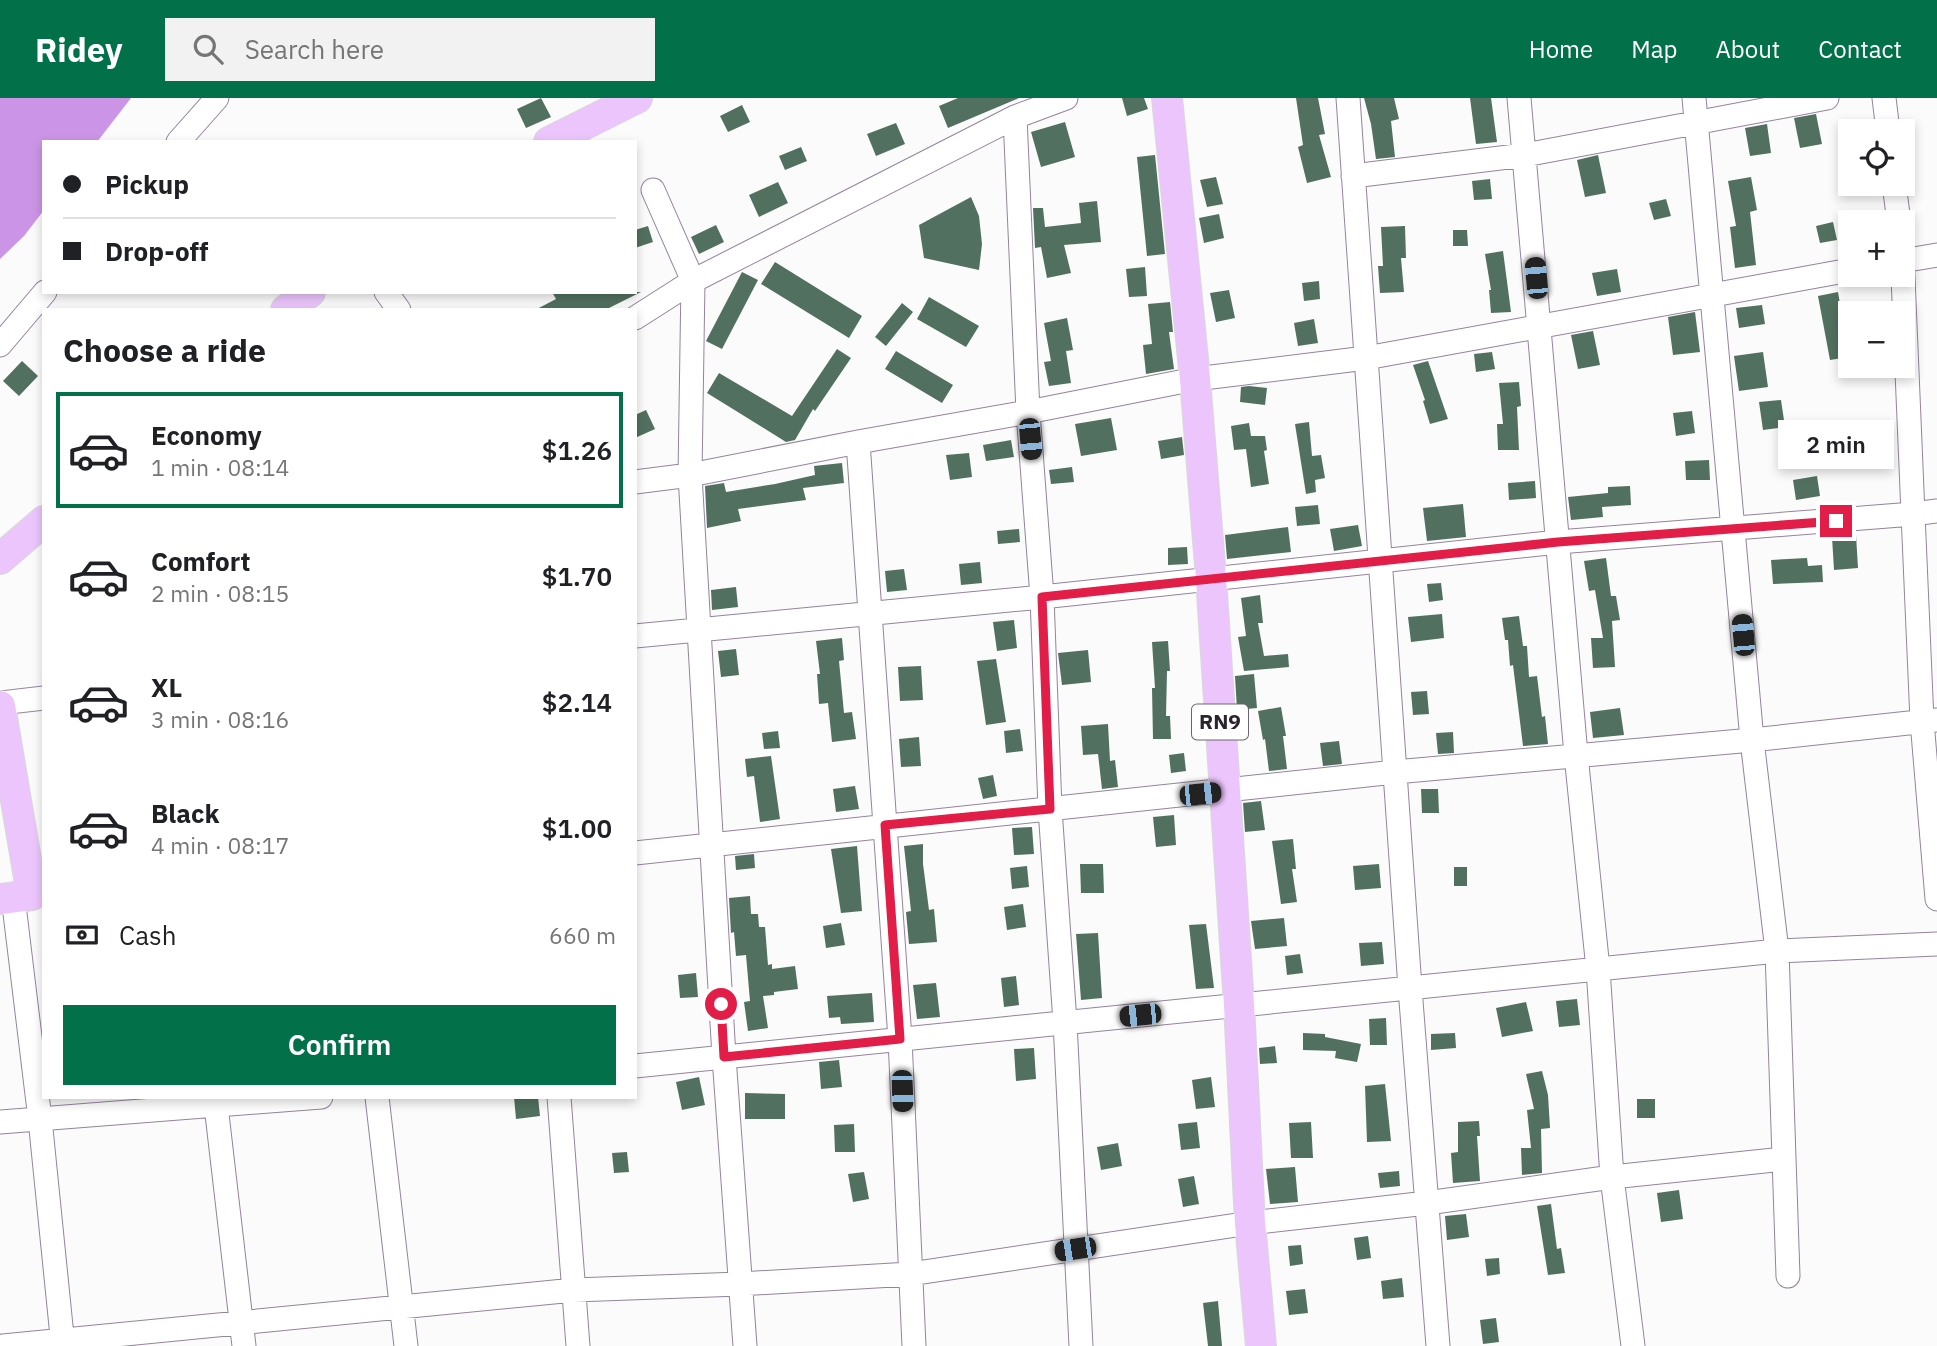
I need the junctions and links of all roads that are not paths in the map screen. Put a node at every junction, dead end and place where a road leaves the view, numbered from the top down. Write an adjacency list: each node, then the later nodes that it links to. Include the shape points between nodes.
1 (217, 98): 13 (street)
2 (637, 98): 14 (main road)
3 (1066, 98): 10 (street)
4 (1167, 98): 31 (main road, RN9)
5 (1348, 98): 16 (street)
6 (1519, 98): 15 (street)
7 (1695, 98): 12 (street)
8 (1827, 98): 12 (street)
9 (1884, 98): 11 (street)
10 (1015, 117): 21 (street); 32 (street)
11 (1887, 119)
12 (1697, 124): 15 (street); 25 (street)
13 (180, 140)
14 (554, 140)
15 (1525, 155): 16 (street); 28 (street)
16 (1353, 176): 30 (street)
17 (653, 190): 21 (street)
18 (1937, 255): 19 (street)
19 (1915, 259)
20 (1838, 272): 25 (street)
21 (693, 281): 27 (street); 34 (street)
22 (1904, 287): 37 (street)
23 (43, 294): 29 (street)
24 (307, 294): 26 (main road)
25 (1712, 295): 28 (street); 39 (street)
26 (289, 308)
27 (637, 317)
28 (1540, 327): 30 (street); 40 (street)
29 (0, 345)
30 (1366, 358): 31 (street); 42 (street)
31 (1195, 379): 32 (street); 43 (main road, RN9)
32 (1028, 412): 33 (street); 44 (street)
33 (858, 442): 34 (street); 45 (street)
34 (690, 475): 35 (street); 46 (street)
35 (637, 482)
36 (1937, 511): 37 (street)
37 (1913, 514): 39 (street); 50 (street)
38 (42, 523): 41 (main road)
39 (1733, 530): 40 (street); 51 (street)
40 (1558, 542): 42 (street); 52 (street)
41 (0, 559)
42 (1380, 562): 43 (street); 53 (street)
43 (1211, 578): 44 (street); 54 (main road, RN9)
44 (1042, 597): 45 (street); 55 (street)
45 (869, 613): 46 (street); 56 (street)
46 (699, 630): 47 (street); 57 (street)
47 (637, 636)
48 (42, 698): 49 (street)
49 (0, 705): 59 (main road)
50 (1930, 721): 51 (street); 60 (street)
51 (1752, 740): 52 (street); 62 (street)
52 (1576, 755): 53 (street); 63 (street)
53 (1395, 772): 54 (street); 64 (street)
54 (1225, 791): 55 (street); 65 (main road, RN9)
55 (1050, 809): 56 (street); 66 (street)
56 (885, 825): 57 (street); 67 (street)
57 (711, 844): 58 (street); 68 (street)
58 (637, 853)
59 (22, 896): 74 (street)
60 (1937, 899)
61 (1937, 944): 62 (street)
62 (1777, 951): 63 (street); 76 (street)
63 (1598, 969): 64 (street); 77 (street)
64 (1410, 988): 65 (street); 78 (street)
65 (1239, 1005): 66 (street); 79 (main road, RN9)
66 (1065, 1023): 67 (street); 80 (street)
67 (900, 1039): 68 (street); 81 (street)
68 (724, 1057): 69 (street); 83 (street)
69 (637, 1066)
70 (268, 1099): 73 (street)
71 (377, 1099): 85 (street)
72 (559, 1099): 84 (street)
73 (216, 1101): 74 (street); 86 (street)
74 (40, 1119): 75 (street); 87 (street)
75 (0, 1122)
76 (1784, 1159): 77 (street); 82 (street)
77 (1612, 1177): 78 (street); 97 (street)
78 (1427, 1203): 79 (street); 96 (street)
79 (1250, 1223): 80 (street); 95 (main road, RN9)
80 (1075, 1249): 81 (street); 94 (street)
81 (910, 1274): 83 (street); 93 (street)
82 (1788, 1276)
83 (740, 1284): 84 (street); 92 (street)
84 (574, 1290): 85 (street); 91 (street)
85 (402, 1307): 86 (street); 90 (street)
86 (242, 1322): 87 (street); 89 (street)
87 (63, 1342): 88 (street)
88 (3, 1346)
89 (244, 1346)
90 (406, 1346)
91 (578, 1346)
92 (745, 1346)
93 (914, 1346)
94 (1081, 1346)
95 (1261, 1346)
96 (1438, 1346)
97 (1633, 1346)

